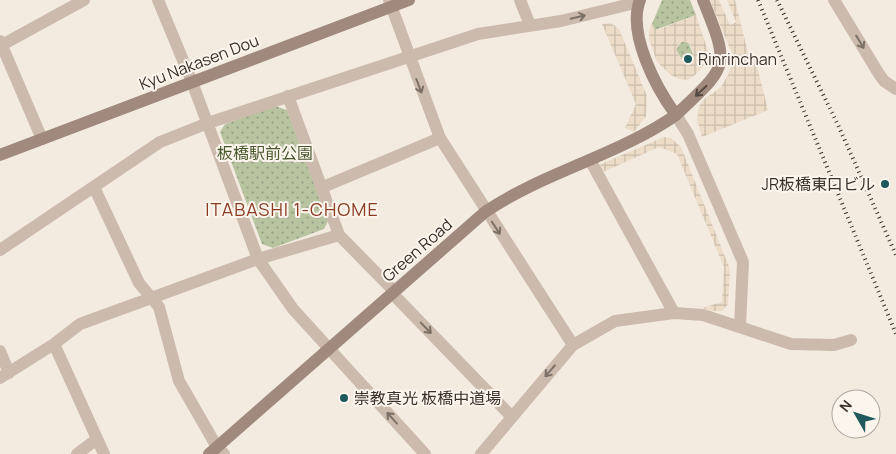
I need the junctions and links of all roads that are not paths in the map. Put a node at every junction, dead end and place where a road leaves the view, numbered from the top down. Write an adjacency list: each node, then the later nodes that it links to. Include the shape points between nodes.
1 (84, 0): 10 (street)
2 (158, 0): 12 (street)
3 (409, 0): 8 (street, Kyu Nakasen Dou)
4 (520, 0): 9 (street)
5 (703, 0): 15 (street, Green Road, one-way to 15, via 722,51 721,63 712,80)
6 (834, 0): 13 (street, one-way to 13, via 879,74)
7 (640, 1): 9 (street, one-way to 7, via 561,21); 15 (street, via 636,22 639,41 665,101)
8 (390, 4): 11 (street); 12 (street, Kyu Nakasen Dou)
9 (530, 25): 11 (street, via 478,34)
10 (1, 44): 18 (street)
11 (408, 57): 14 (street); 17 (street, one-way to 17)
12 (192, 82): 16 (street); 18 (street, Kyu Nakasen Dou)
13 (896, 89)
14 (288, 96): 16 (street); 22 (street)
15 (676, 115): 20 (street, Green Road, via 638,139); 30 (street, via 688,134 743,262)
16 (208, 122): 21 (street, via 160,142); 26 (street)
17 (440, 138): 22 (street); 23 (street)
18 (42, 139): 19 (street, Kyu Nakasen Dou)
19 (0, 154)
20 (590, 160): 23 (street, Green Road, via 506,198); 29 (street)
21 (94, 187): 25 (street); 28 (street, via 139,283)
22 (323, 187): 24 (street)
23 (485, 212): 27 (street, Green Road); 33 (street, one-way to 33)
24 (339, 234): 26 (street); 27 (street)
25 (0, 250)
26 (258, 258): 28 (street); 34 (street, via 293,309)
27 (393, 292): 34 (street, Green Road); 37 (street, one-way to 37)
28 (152, 298): 32 (street, via 80,324); 39 (street, via 159,307 179,381)
29 (674, 313): 30 (street, via 703,315); 33 (street, via 615,321)
30 (740, 326): 31 (street, via 791,344 834,345)
31 (851, 340)
32 (54, 344): 36 (street); 38 (street)
33 (572, 346): 37 (street, one-way to 37)
34 (329, 349): 39 (street, Green Road); 42 (street, one-way to 34)
35 (0, 351): 36 (street)
36 (4, 375)
37 (511, 416): 43 (street)
38 (97, 438): 40 (street); 41 (street)
39 (217, 452)
40 (77, 454)
41 (104, 454)
42 (425, 454)
43 (481, 454)

